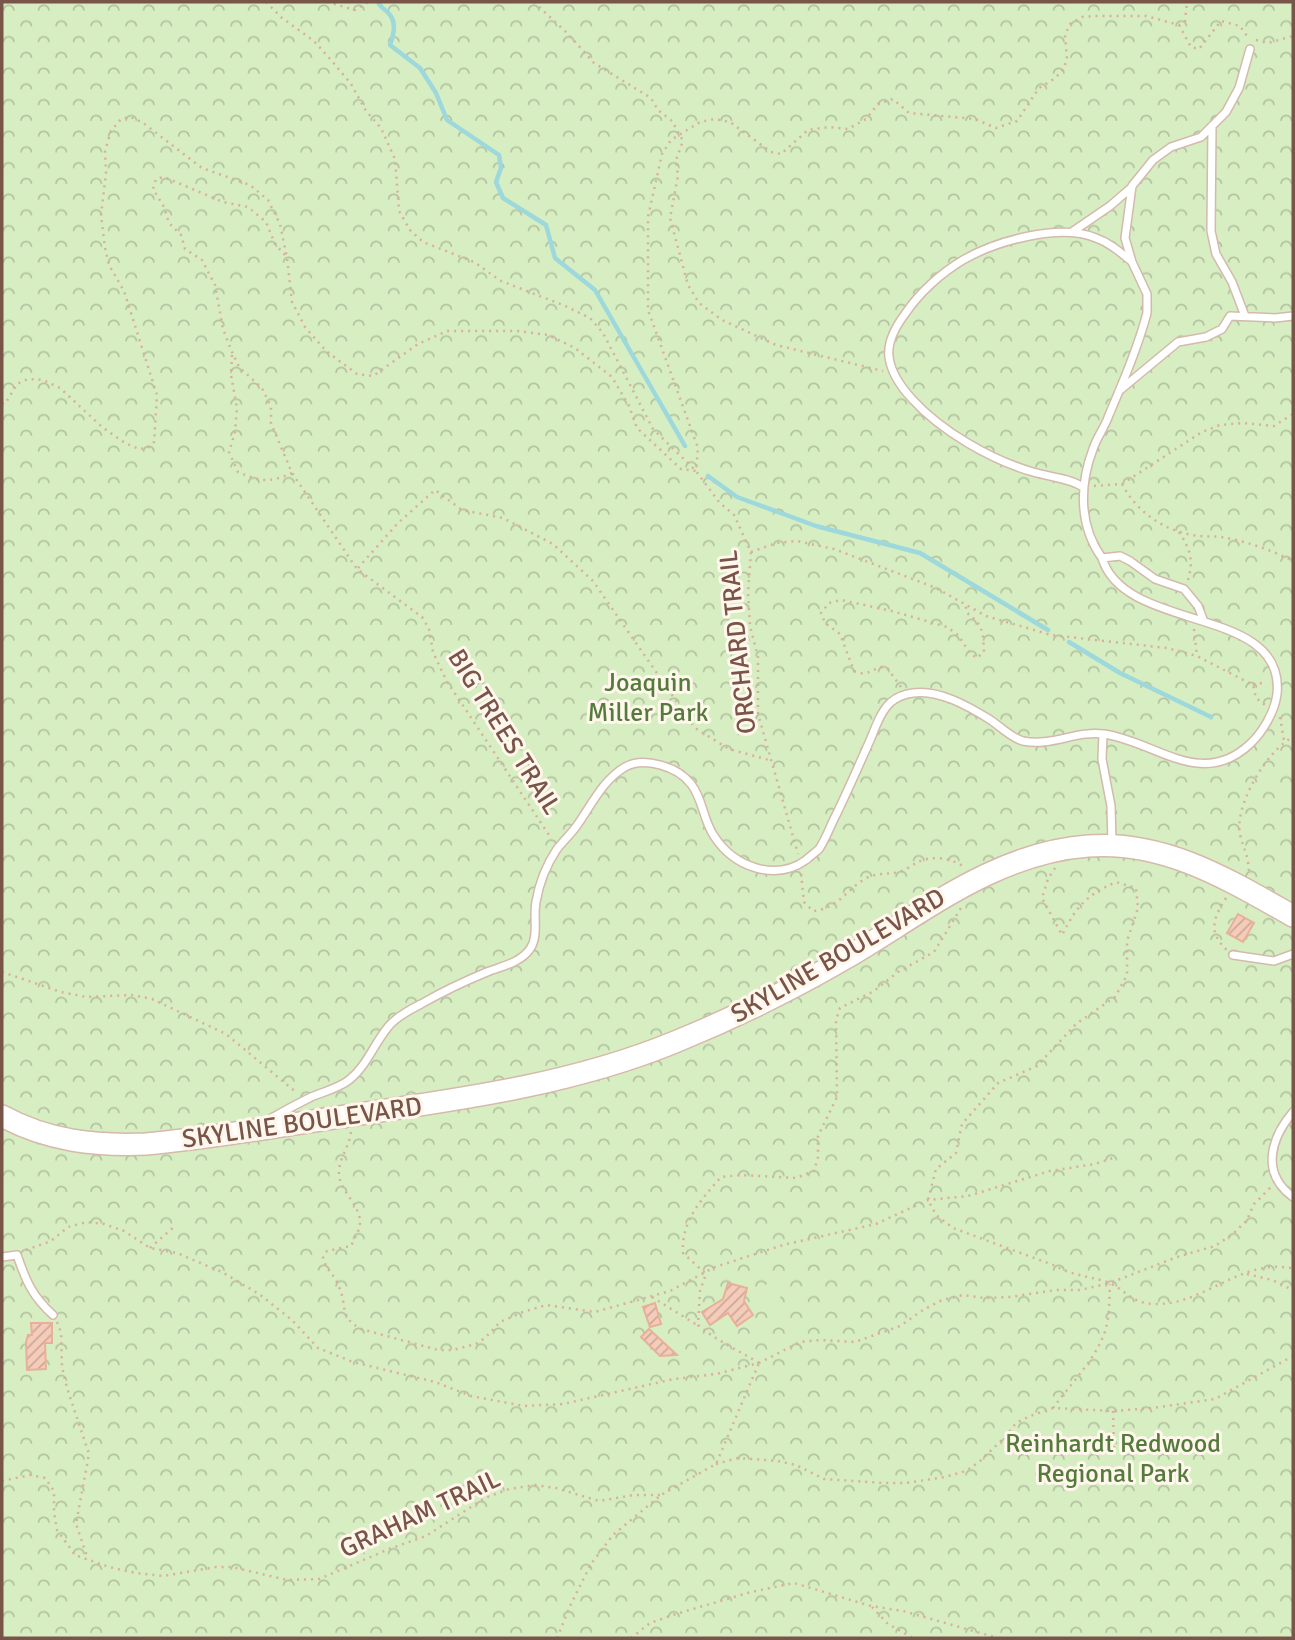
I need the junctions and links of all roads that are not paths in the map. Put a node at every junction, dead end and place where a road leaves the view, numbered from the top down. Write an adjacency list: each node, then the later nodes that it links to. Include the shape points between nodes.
1 (1250, 49): 2 (lane, via 1239,88)
2 (1212, 126): 3 (lane, via 1201,137 1153,160); 6 (lane, via 1211,231 1216,254)
3 (1132, 187): 4 (lane); 5 (lane, via 1125,238)
4 (1071, 233): 5 (lane, via 1095,237); 9 (lane, via 1035,235 964,260 914,300 893,329 888,355 893,373 912,400 977,449)
5 (1132, 262): 8 (lane, via 1147,294 1147,313)
6 (1245, 316): 7 (lane); 8 (lane, via 1230,316 1222,329 1206,337 1178,342)
7 (1293, 316)
8 (1119, 391): 9 (lane, via 1092,451)
9 (1083, 487): 10 (lane, via 1082,509)
10 (1102, 558): 11 (lane, via 1112,576 1143,600); 11 (lane, via 1120,556 1155,579 1184,589)
11 (1203, 619): 12 (lane, via 1241,634 1272,666 1276,694 1259,733 1223,760 1191,764)
12 (1103, 734): 13 (lane); 19 (lane, via 1020,740 959,703 924,692 905,694 892,701 880,717 818,851 784,870 764,871 727,851 714,836 690,782 676,771 645,762 628,765 595,796 544,875 536,903 535,940 527,954 401,1015 349,1080)
13 (1112, 846): 14 (main road, SKYLINE BOULEVARD, via 1183,859); 19 (main road, SKYLINE BOULEVARD, via 1068,848 1027,858 979,878 760,1004 673,1043 606,1066 450,1101)
14 (1293, 916)
15 (1293, 954): 16 (lane, via 1274,961)
16 (1233, 955)
17 (1293, 1112): 20 (lane, via 1277,1133 1272,1149 1279,1181)
18 (2, 1116): 19 (main road, SKYLINE BOULEVARD, via 45,1135 111,1146)
19 (249, 1131)
20 (1293, 1197)
21 (2, 1257): 22 (lane, via 17,1255 37,1301)
22 (53, 1315)

